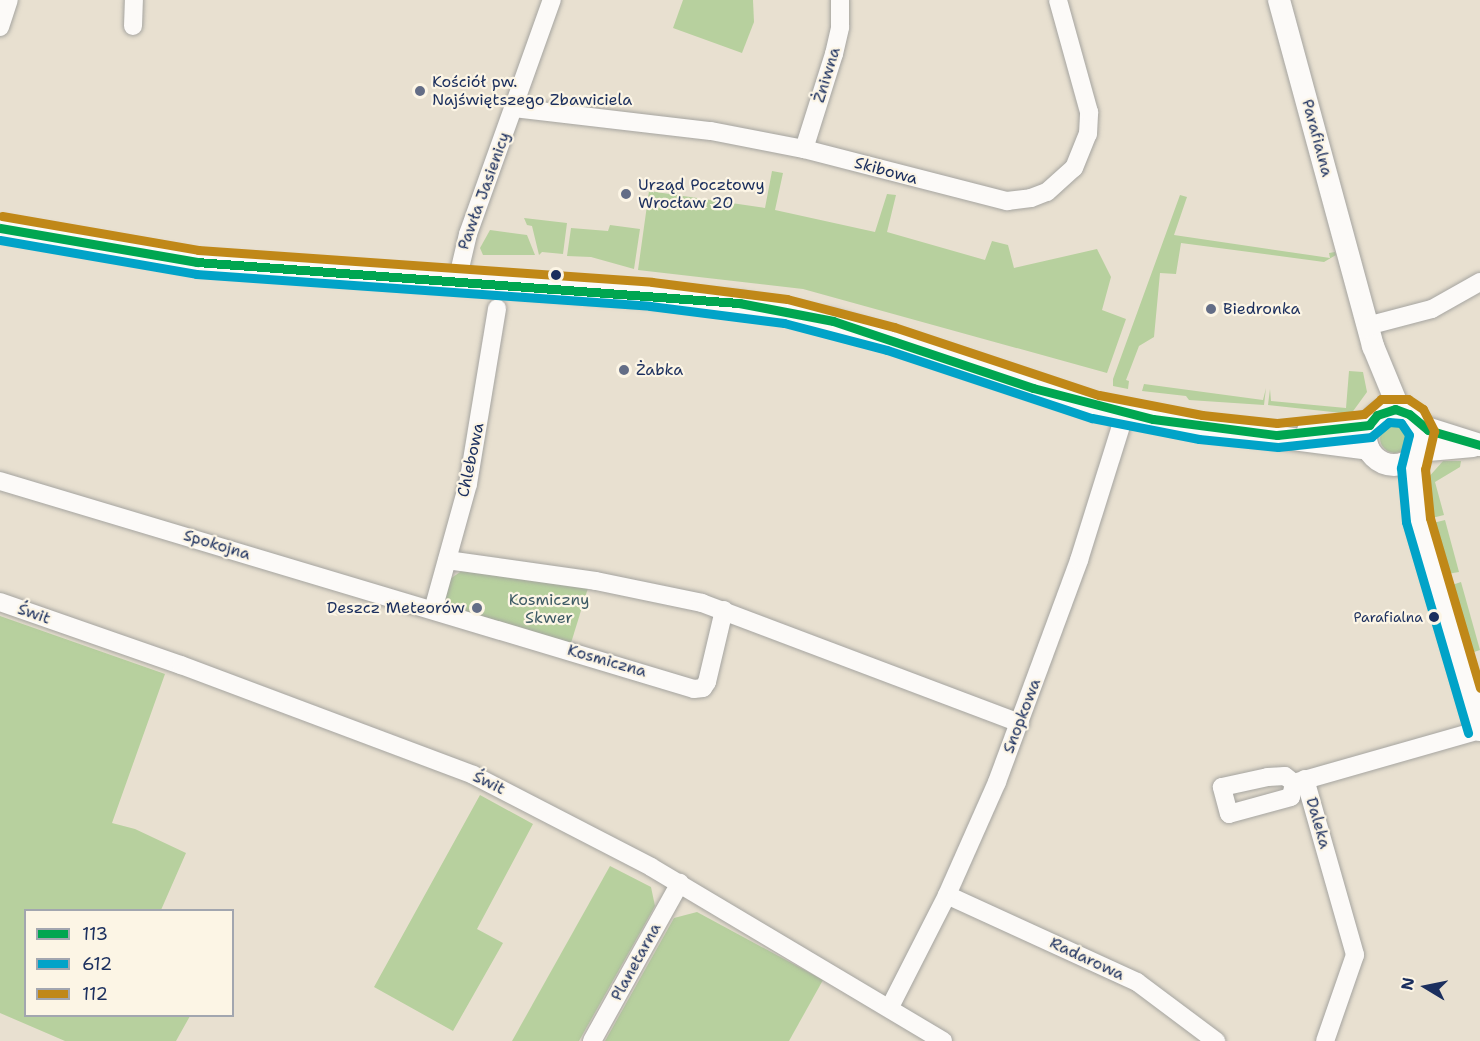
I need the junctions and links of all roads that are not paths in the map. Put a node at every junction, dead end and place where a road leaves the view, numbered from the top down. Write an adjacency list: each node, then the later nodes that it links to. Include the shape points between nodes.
1 (9, 0): 8 (street)
2 (134, 0): 7 (street)
3 (552, 0): 9 (street, Pawła Jasienicy)
4 (840, 0): 10 (street, Żniwna, via 834,54)
5 (1058, 0): 10 (street, Skibowa, via 1089,112 1088,134 1074,168 1047,192 1007,201)
6 (1280, 0): 15 (street, Parafialna)
7 (133, 26)
8 (0, 27)
9 (514, 108): 10 (street, Skibowa, via 711,131); 12 (street, Pawła Jasienicy, via 468,234)
10 (804, 149)
11 (0, 228): 12 (street, via 197,262)
12 (457, 281): 17 (street, via 702,299 786,311 890,338 1033,388)
13 (1480, 282): 15 (street, via 1432,309)
14 (497, 308): 27 (street, Chlebowa, via 468,484)
15 (1370, 336): 16 (street, Parafialna); 18 (street, Parafialna)
16 (1399, 409): 18 (street); 19 (street, via 1414,417)
17 (1125, 413): 20 (street, via 1200,427); 31 (street, Snopkowa, via 1079,560)
18 (1373, 420): 20 (street); 22 (street)
19 (1420, 426): 21 (street); 23 (street, via 1422,441)
20 (1277, 435): 22 (street)
21 (1480, 445): 23 (street)
22 (1369, 449): 24 (street)
23 (1415, 455): 24 (street, via 1397,465); 26 (street)
24 (1388, 463): 26 (street)
25 (0, 481): 29 (street, Spokojna)
26 (1418, 520): 32 (street)
27 (447, 560): 29 (street, Chlebowa); 30 (street, via 596,581)
28 (0, 602): 34 (street, Świt, via 473,775)
29 (433, 610): 30 (street, Kosmiczna, via 694,688 703,688 707,681)
30 (724, 610): 31 (street)
31 (1020, 723): 35 (street, Snopkowa)
32 (1480, 730): 33 (street, Daleka)
33 (1299, 781): 33 (street, Daleka, via 1291,797 1229,814 1222,787 1268,777 1285,776); 40 (street, Daleka, via 1355,955)
34 (680, 883): 36 (street, Świt); 37 (street, Planetarna)
35 (948, 895): 36 (street, Snopkowa); 39 (street, Radarowa, via 1137,982)
36 (890, 1007): 38 (street, Świt)
37 (592, 1041)
38 (943, 1041)
39 (1216, 1041)
40 (1325, 1041)

